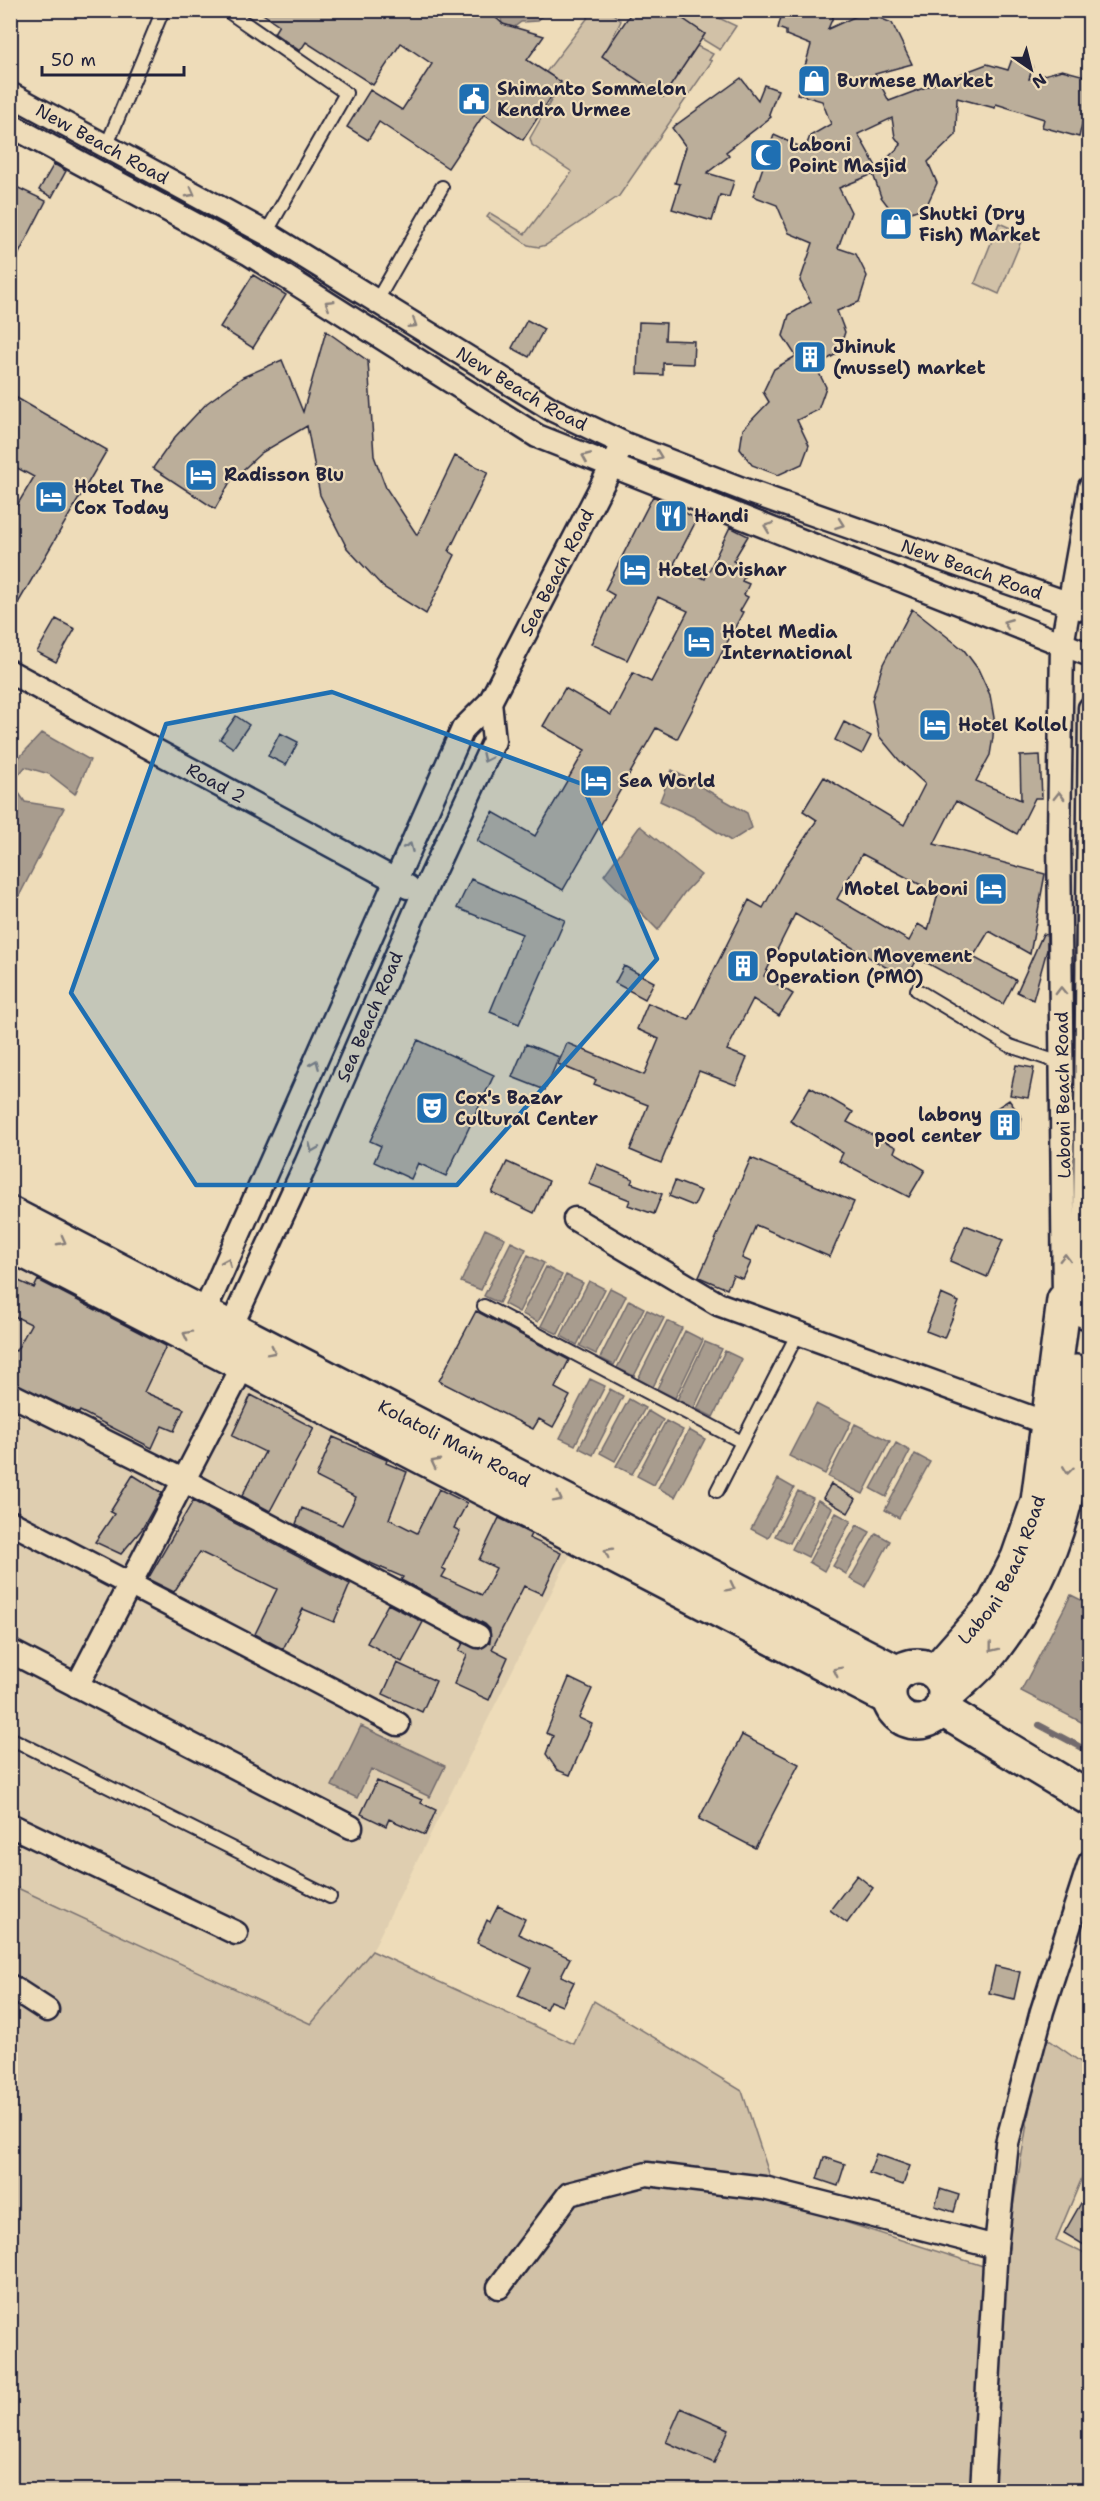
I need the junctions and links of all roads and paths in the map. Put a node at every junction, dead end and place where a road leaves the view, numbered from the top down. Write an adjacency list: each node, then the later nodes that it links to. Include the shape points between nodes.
1 (163, 10): 5 (lane)
2 (226, 10): 9 (lane, via 346,93)
3 (10, 94): 5 (street, New Beach Road)
4 (10, 125): 7 (street, New Beach Road)
5 (106, 147): 6 (street, New Beach Road)
6 (131, 161): 7 (street); 9 (street, New Beach Road, one-way to 9)
7 (119, 183): 11 (street, New Beach Road, one-way to 7, via 248,253)
8 (442, 187): 10 (lane)
9 (266, 233): 10 (street, New Beach Road)
10 (376, 302): 11 (street); 12 (street, New Beach Road, one-way to 12, via 553,410)
11 (361, 325): 13 (street, New Beach Road, one-way to 11, via 537,436)
12 (625, 444): 13 (street, Sea Beach Road); 15 (street, New Beach Road, one-way to 15)
13 (610, 467): 16 (street, New Beach Road, one-way to 13); 19 (street, Sea Beach Road)
14 (1089, 487): 15 (street, Laboni Beach Road)
15 (1079, 608): 16 (street, Laboni Beach Road)
16 (1062, 645): 17 (street, New Beach Road); 21 (street, Laboni Beach Road, one-way to 16)
17 (1089, 655)
18 (10, 672): 22 (street, Road 2)
19 (490, 702): 22 (street, Sea Beach Road, one-way to 19, via 463,729); 23 (street, Sea Beach Road, one-way to 23, via 495,741)
20 (1089, 708): 21 (street, Laboni Beach Road)
21 (1077, 837): 25 (street, Laboni Beach Road, one-way to 21); 32 (street, Laboni Beach Road, via 1085,1217)
22 (394, 880): 23 (street, Road 2); 26 (street, Sea Beach Road, one-way to 22)
23 (423, 894): 27 (street, Sea Beach Road)
24 (917, 990): 25 (lane, via 1010,1046)
25 (1063, 1064): 32 (street, Laboni Beach Road, one-way to 25)
26 (302, 1094): 27 (street); 33 (street, Sea Beach Road, one-way to 26)
27 (331, 1106): 33 (street, Sea Beach Road, one-way to 33)
28 (10, 1214): 33 (main road, Kolatoli Main Road, one-way to 33)
29 (575, 1219): 34 (street, via 718,1304)
30 (10, 1244): 35 (main road, Kolatoli Main Road, one-way to 30)
31 (484, 1306): 38 (lane)
32 (1078, 1307): 37 (main road, Laboni Beach Road); 48 (main road, Laboni Beach Road, one-way to 48, via 1073,1427 1064,1504 1046,1556 1020,1609 993,1650)
33 (216, 1322): 42 (main road, Kolatoli Main Road, one-way to 42)
34 (798, 1333): 37 (street); 38 (lane)
35 (244, 1364): 39 (street); 42 (main road, Kolatoli Main Road, one-way to 35)
36 (10, 1394): 39 (street)
37 (1049, 1424): 48 (main road, Laboni Beach Road, via 1038,1501 1018,1558)
38 (740, 1441): 40 (lane)
39 (183, 1480): 43 (street); 44 (street)
40 (717, 1491)
41 (10, 1522): 43 (street)
42 (650, 1560): 47 (main road, Kolatoli Main Road)
43 (128, 1584): 46 (street); 49 (street)
44 (478, 1636)
45 (10, 1651): 46 (street)
46 (77, 1686): 53 (street)
47 (894, 1686): 48 (main road, via 910,1667 923,1667); 48 (main road, via 900,1715 918,1722 931,1719)
48 (941, 1693): 51 (main road)
49 (398, 1724)
50 (10, 1738): 55 (lane)
51 (1089, 1799)
52 (10, 1825): 56 (street)
53 (351, 1827)
54 (1089, 1862): 59 (street, via 1042,2011 1007,2143)
55 (330, 1896)
56 (236, 1933)
57 (10, 1986): 58 (street)
58 (47, 2010)
59 (996, 2247): 60 (street, via 765,2188 647,2174 569,2194); 61 (street)
60 (499, 2288)
61 (982, 2490)

